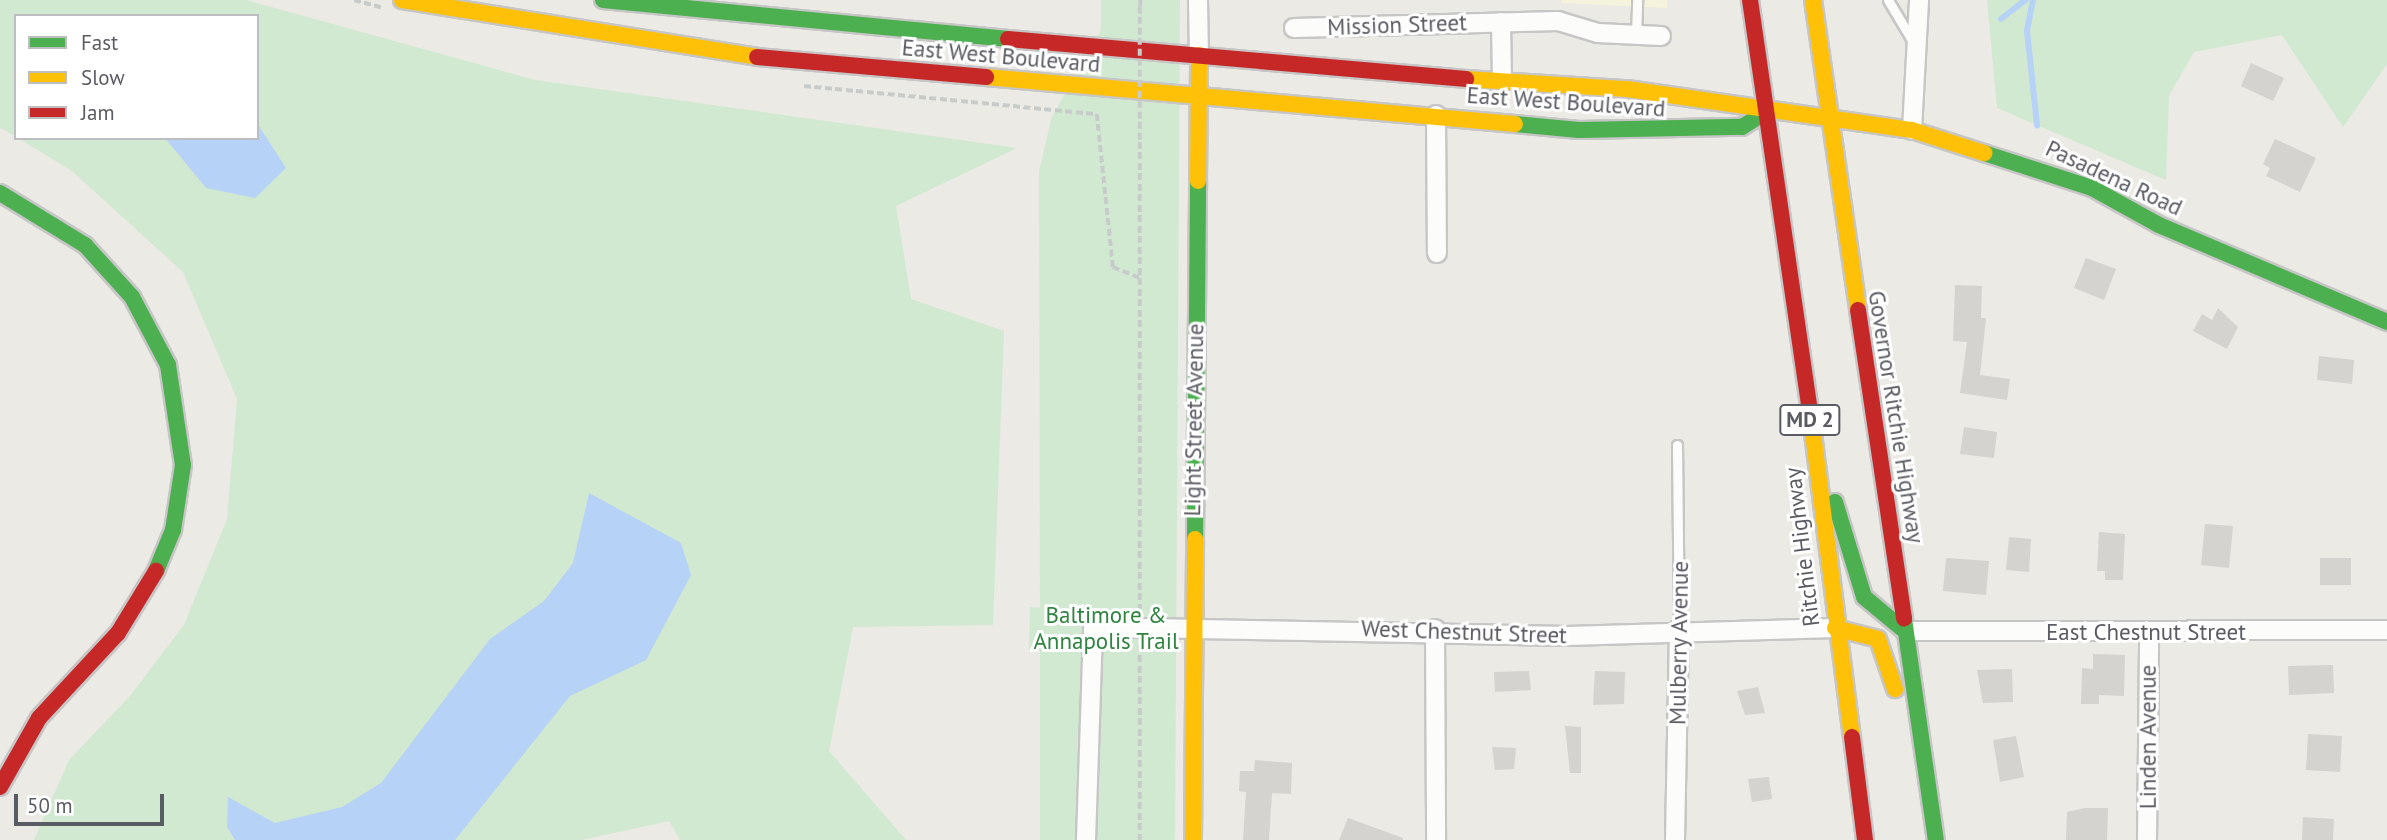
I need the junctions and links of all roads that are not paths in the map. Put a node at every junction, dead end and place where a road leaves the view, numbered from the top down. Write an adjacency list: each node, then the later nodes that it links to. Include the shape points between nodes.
1 (402, 0): 16 (main road, East West Boulevard, via 716,53)
2 (603, 0): 14 (main road, East West Boulevard)
3 (1198, 0): 14 (street, Light Street Avenue)
4 (1637, 0): 11 (lane)
5 (1750, 0): 17 (main road, Ritchie Highway / MD 2)
6 (1813, 0): 19 (main road, Governor Ritchie Highway / MD 2)
7 (1888, 0): 13 (lane, via 1904,36)
8 (1919, 0): 13 (street)
9 (1501, 22): 10 (street, Mission Street); 11 (street, Mission Street, via 1558,21 1598,33); 15 (street, Mission Street)
10 (1294, 28)
11 (1636, 35): 12 (street, Mission Street)
12 (1661, 36)
13 (1918, 48): 20 (street)
14 (1199, 55): 15 (main road, East West Boulevard); 16 (main road, Light Street Avenue)
15 (1502, 79): 17 (main road, East West Boulevard, via 1745,101)
16 (1198, 98): 18 (main road, East West Boulevard); 26 (main road, Light Street Avenue)
17 (1768, 111): 18 (main road, East West Boulevard, via 1742,127 1647,133); 19 (main road, Pasadena Road); 24 (main road, Ritchie Highway / MD 2)
18 (1436, 115): 22 (street)
19 (1829, 118): 20 (main road, Pasadena Road); 31 (main road, Governor Ritchie Highway / MD 2)
20 (1912, 130): 23 (main road, Pasadena Road, via 2092,188 2159,225)
21 (0, 193): 33 (main road, via 85,245 132,297 168,365 183,465 173,530 141,601 39,718)
22 (1437, 253)
23 (2387, 322)
24 (1810, 416): 27 (main road, Ritchie Highway / MD 2); 31 (main road, via 1864,597)
25 (1677, 445): 29 (lane, Mulberry Avenue)
26 (1191, 627): 28 (street, West Chestnut Street); 34 (street, West Chestnut Street, via 1093,627); 35 (main road, Light Street Avenue)
27 (1835, 628): 29 (street, West Chestnut Street); 38 (main road, Ritchie Highway / MD 2); 39 (main road, via 1864,631 1887,650)
28 (1435, 629): 29 (street, West Chestnut Street, via 1567,636); 36 (street)
29 (1679, 629): 37 (street, Mulberry Avenue)
30 (2387, 630): 32 (street, East Chestnut Street)
31 (1905, 631): 32 (street, East Chestnut Street); 39 (main road, Governor Ritchie Highway / MD 2)
32 (2149, 634): 40 (street, Linden Avenue)
33 (0, 787)
34 (1086, 840)
35 (1193, 840)
36 (1436, 840)
37 (1675, 840)
38 (1865, 840)
39 (1935, 840)
40 (2147, 840)

